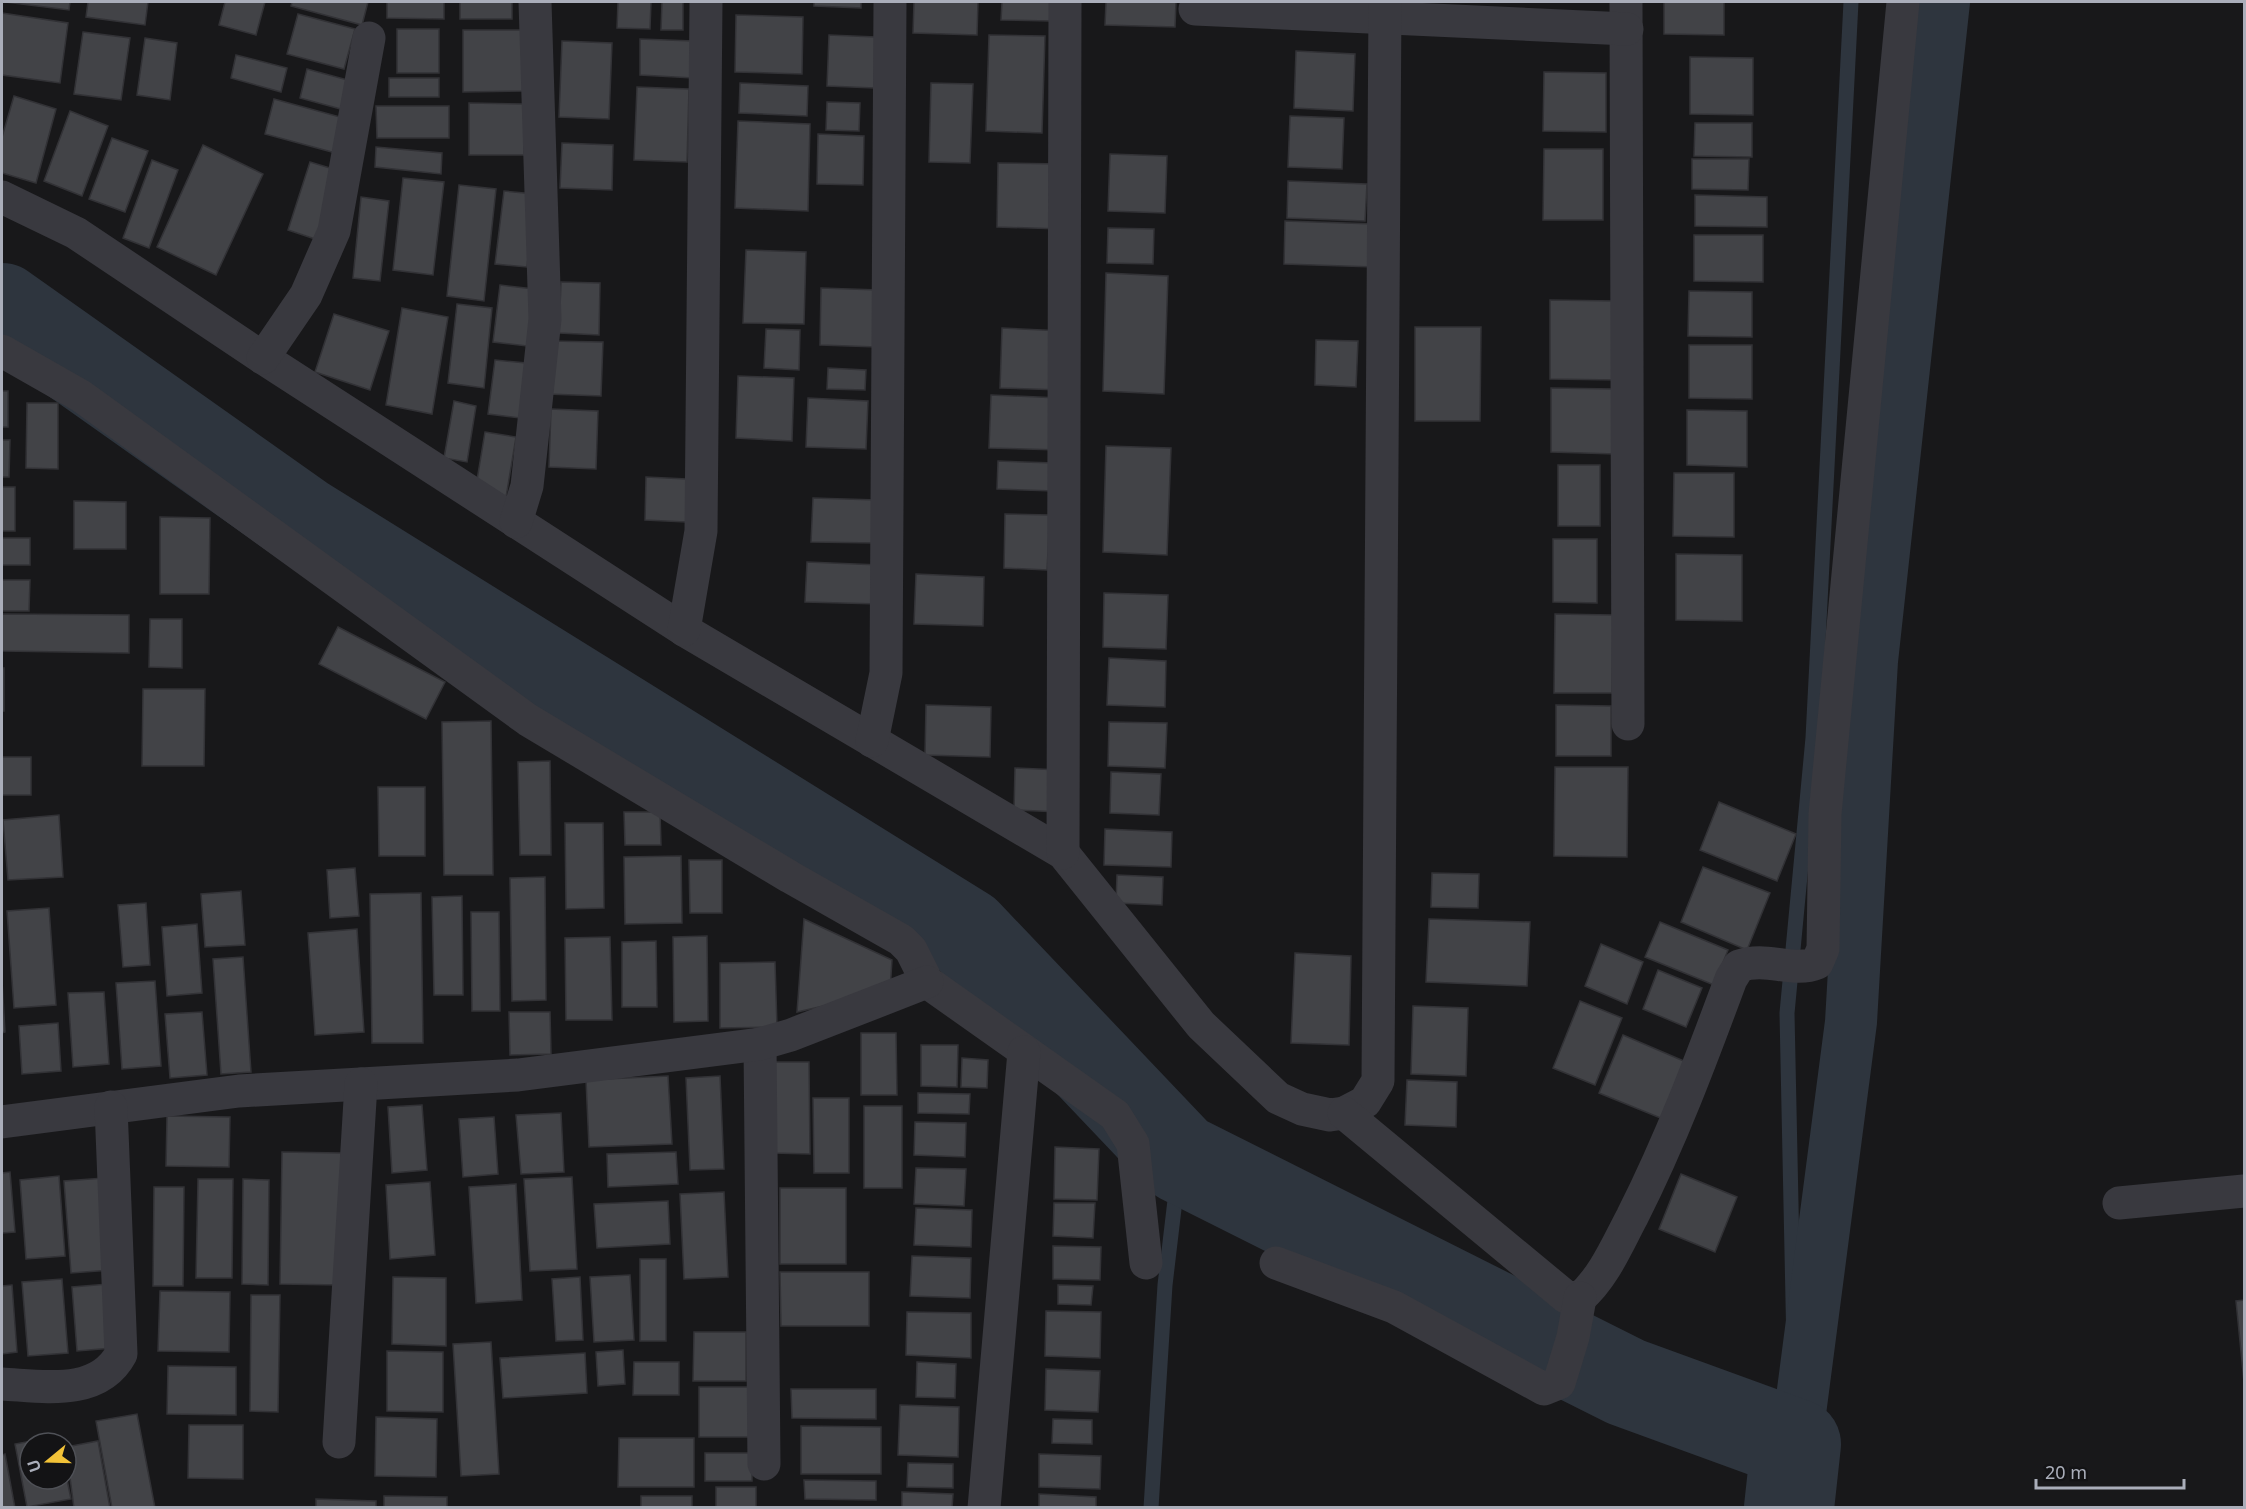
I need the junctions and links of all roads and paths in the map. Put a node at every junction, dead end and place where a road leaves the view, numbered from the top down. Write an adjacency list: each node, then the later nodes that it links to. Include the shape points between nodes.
1 (535, 2): 13 (street, via 545,319 527,486)
2 (706, 2): 14 (street, via 701,531)
3 (890, 2): 16 (street, via 886,673)
4 (1065, 2): 17 (street)
5 (1904, 2): 29 (street, via 1825,814 1823,949 1817,963 1807,967 1754,961 1739,966 1645,1191 1613,1254)
6 (1195, 9): 7 (street)
7 (1385, 9): 8 (street); 23 (street, via 1378,1082 1365,1102)
8 (1627, 15): 15 (street)
9 (369, 38): 12 (street, via 334,231 306,295)
10 (2, 197): 12 (street, via 76,233)
11 (2, 351): 18 (street, via 81,396 528,720 901,940 911,950)
12 (263, 358): 13 (street)
13 (516, 522): 14 (street)
14 (684, 630): 16 (street)
15 (1628, 724)
16 (872, 741): 17 (street)
17 (1063, 853): 23 (street, via 1202,1025 1278,1098 1302,1108)
18 (927, 982): 19 (street); 20 (street)
19 (760, 1044): 21 (street, via 518,1075); 32 (street)
20 (1024, 1052): 27 (street, via 1115,1115 1133,1144); 33 (street)
21 (361, 1084): 22 (street, via 239,1091); 31 (street)
22 (111, 1107): 24 (street); 30 (street, via 121,1354 114,1367 81,1383 63,1387)
23 (1344, 1113): 29 (street, via 1566,1297)
24 (2, 1122)
25 (2244, 1191): 26 (street)
26 (2119, 1203)
27 (1146, 1263)
28 (1276, 1263): 29 (street, via 1394,1307 1544,1389 1559,1383)
29 (1580, 1298)
30 (2, 1384)
31 (339, 1442)
32 (764, 1464)
33 (984, 1508)

